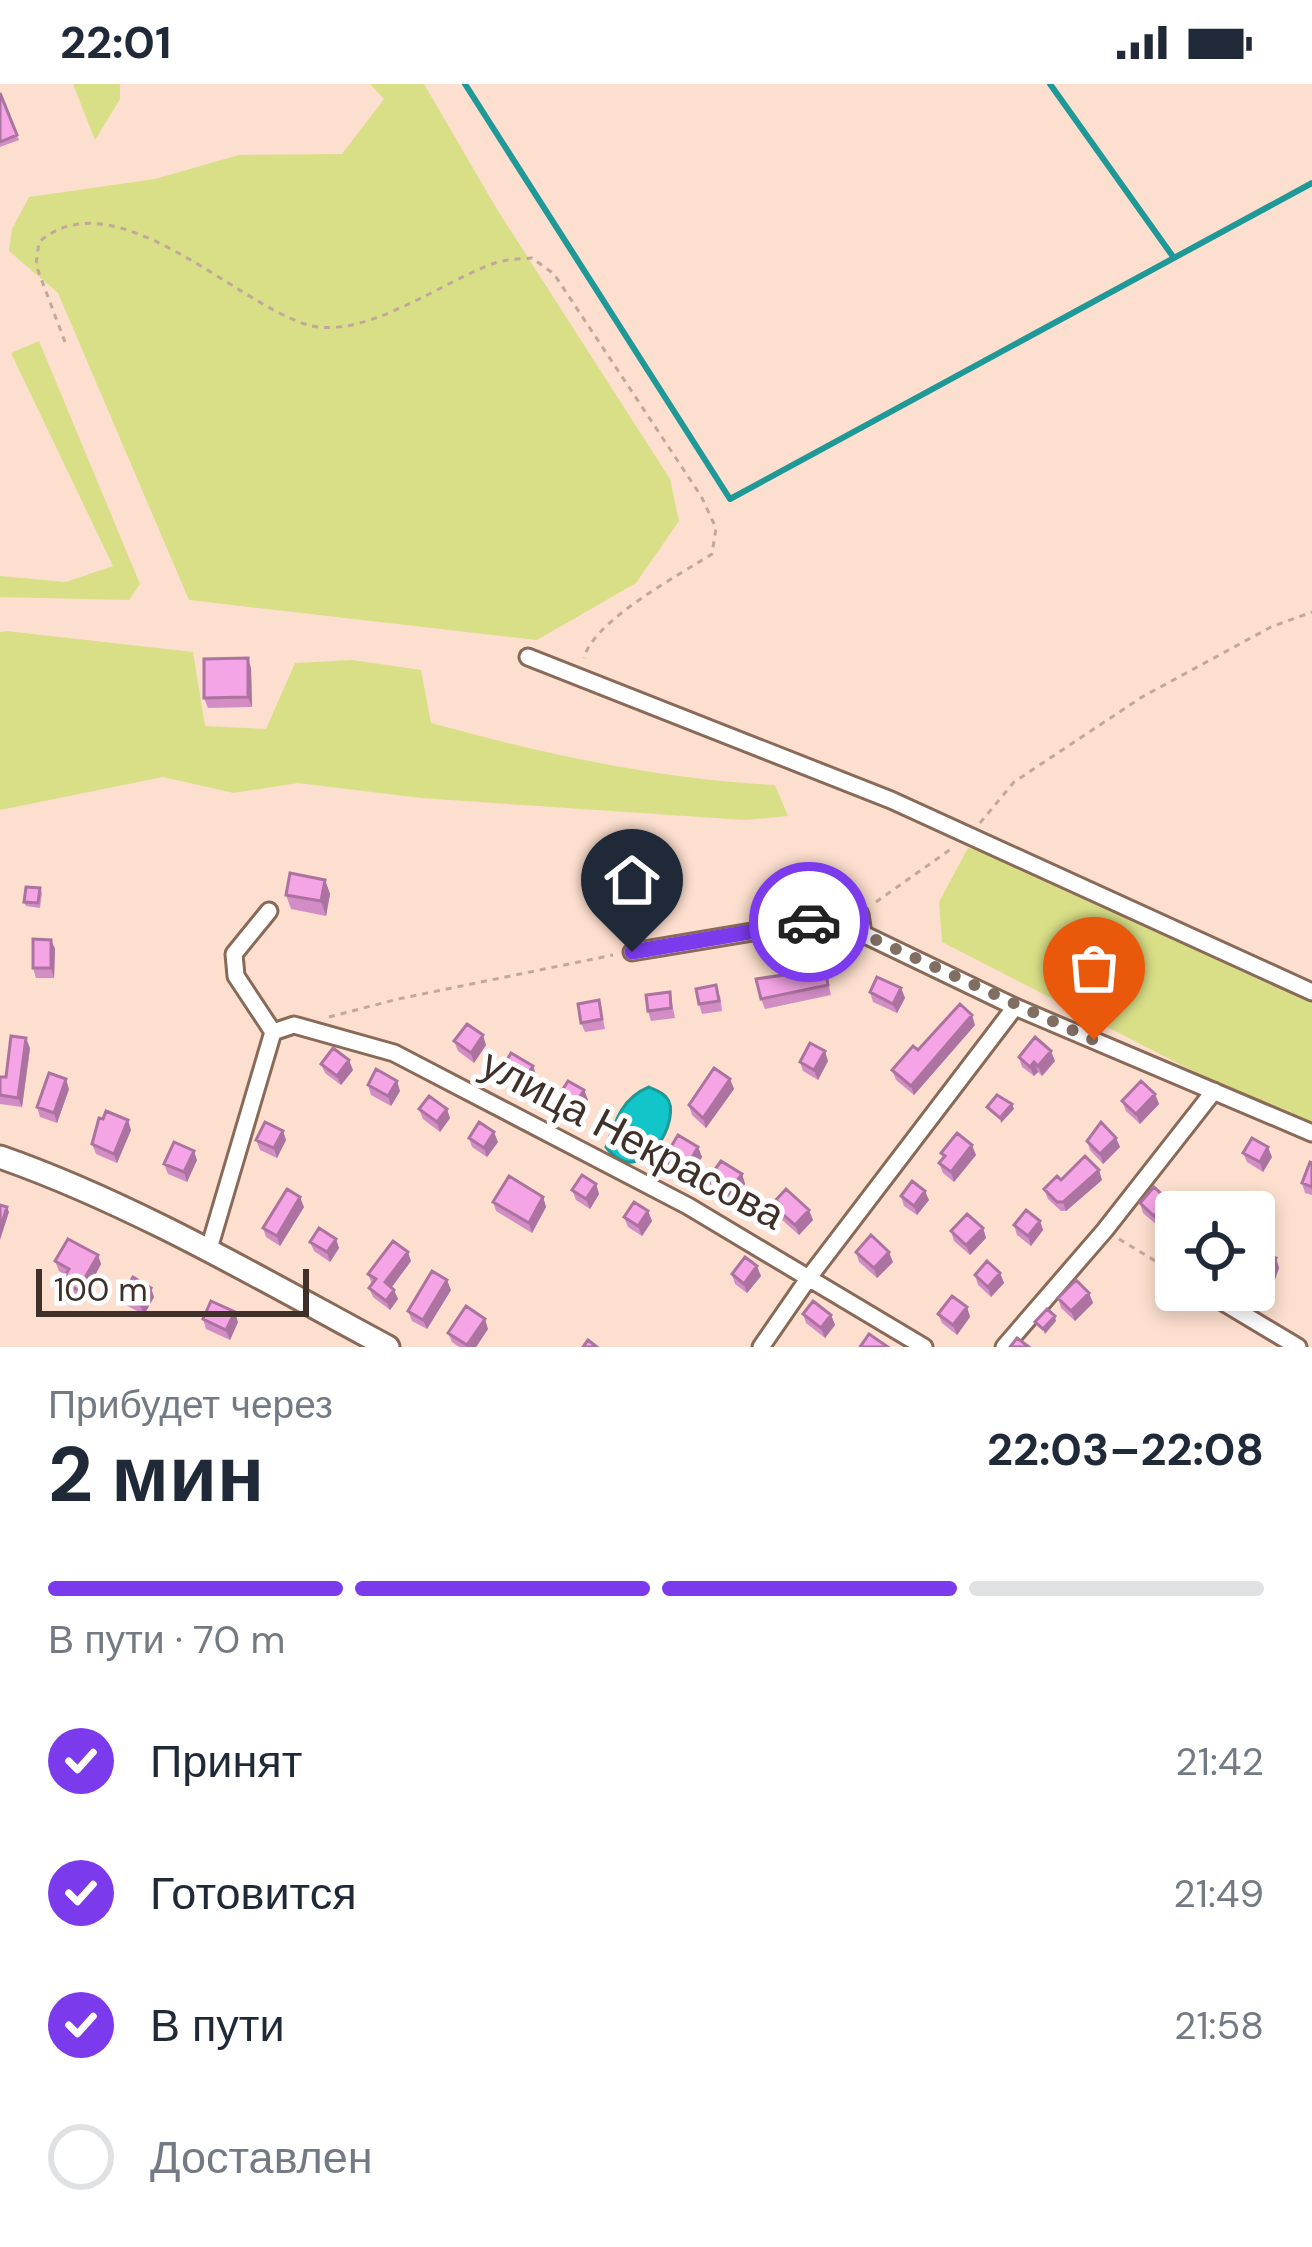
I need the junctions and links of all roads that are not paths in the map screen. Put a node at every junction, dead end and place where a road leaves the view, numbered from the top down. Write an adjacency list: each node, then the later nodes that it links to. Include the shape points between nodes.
1 (528, 657): 4 (street, via 891,800)
2 (269, 911): 6 (street, via 234,953 236,976)
3 (632, 952): 5 (street, via 860,914 863,934)
4 (1312, 992)
5 (1015, 1006): 7 (street); 11 (street)
6 (273, 1032): 10 (street); 11 (street, улица Некрасова, via 294,1025 394,1053)
7 (1214, 1091): 8 (street); 16 (street)
8 (1312, 1133)
9 (0, 1157): 10 (main road)
10 (208, 1252): 13 (main road)
11 (810, 1276): 14 (street); 15 (street, улица Некрасова)
12 (1238, 1311): 17 (street)
13 (388, 1347)
14 (761, 1347)
15 (924, 1347)
16 (1004, 1347)
17 (1298, 1347)

